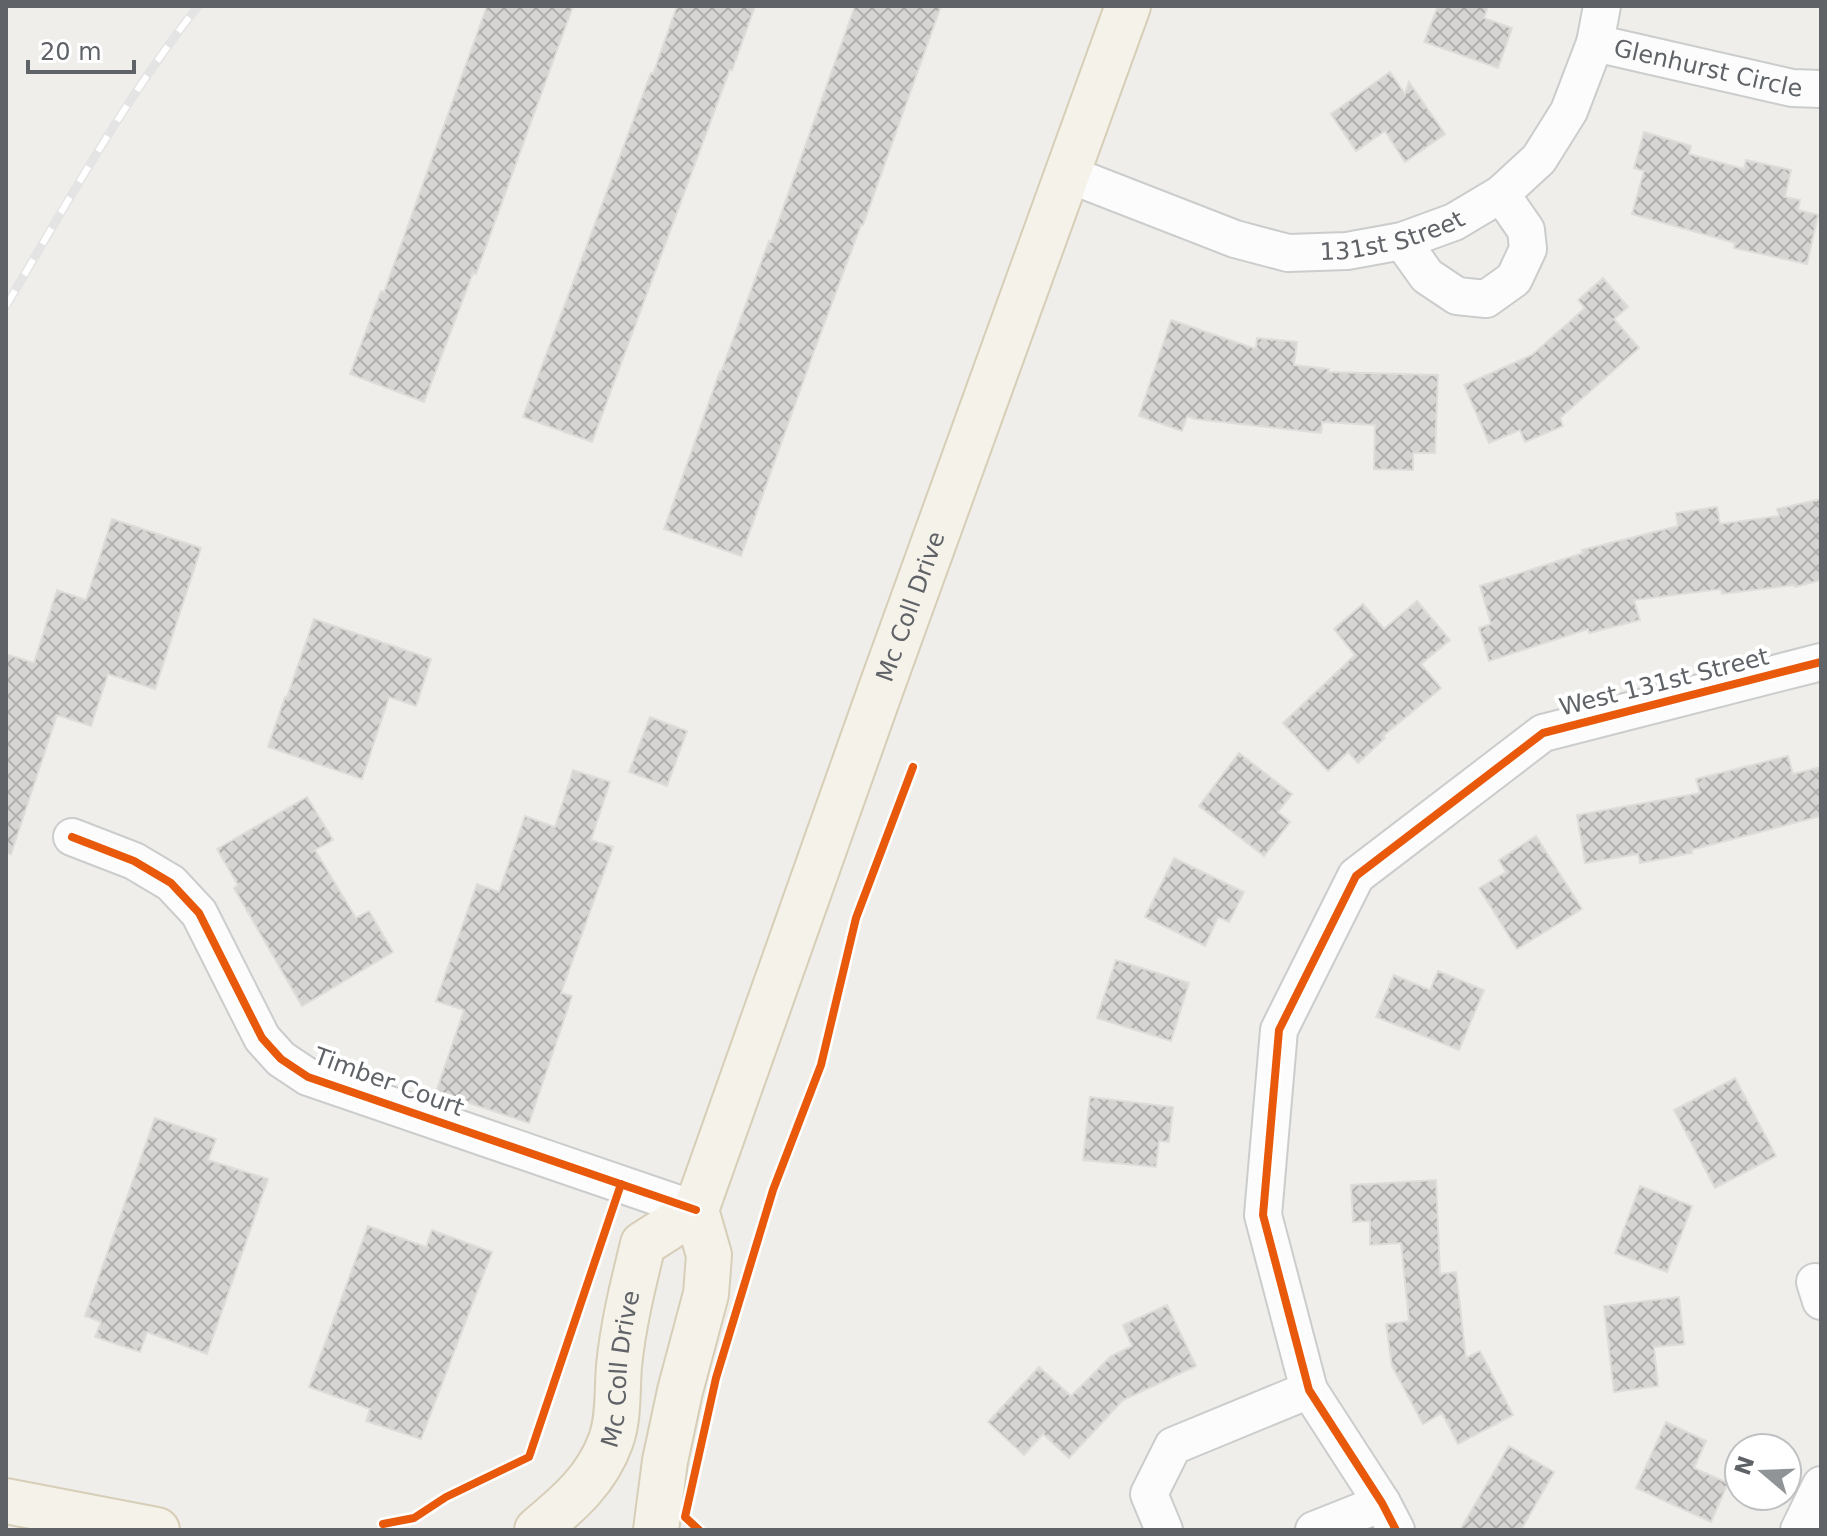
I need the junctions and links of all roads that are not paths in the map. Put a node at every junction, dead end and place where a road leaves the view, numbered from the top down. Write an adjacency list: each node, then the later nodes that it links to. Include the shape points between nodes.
1 (1128, 6): 5 (main road, Mc Coll Drive)
2 (1602, 6): 3 (street, 131st Street)
3 (1595, 43): 4 (street, Glenhurst Circle, via 1792,88); 6 (street, 131st Street, via 1569,111 1539,159)
4 (1821, 89)
5 (1068, 174): 7 (street, 131st Street, via 1235,239 1288,253 1347,251); 10 (main road, Mc Coll Drive)
6 (1501, 194): 7 (street, 131st Street, via 1454,222); 7 (street, via 1526,230 1528,249 1514,279 1486,299 1457,296 1427,276)
7 (1402, 241)
8 (1821, 662): 11 (street, West 131st Street, via 1543,733 1356,876 1279,1030 1263,1215)
9 (72, 837): 10 (street, Timber Court, via 134,861 171,883 199,913 262,1038 308,1077)
10 (696, 1210): 17 (main road, Mc Coll Drive, via 643,1244 629,1298 612,1440 586,1486); 18 (main road, via 709,1255 706,1294 665,1461)
11 (1309, 1390): 14 (street, West 131st Street); 19 (street, via 1173,1446 1149,1494)
12 (1821, 1485): 21 (street)
13 (8, 1502): 15 (main road); 16 (main road)
14 (1389, 1517): 20 (street, West 131st Street)
15 (57, 1530)
16 (157, 1530)
17 (537, 1530)
18 (656, 1530)
19 (1164, 1530)
20 (1314, 1530)
21 (1799, 1530)

